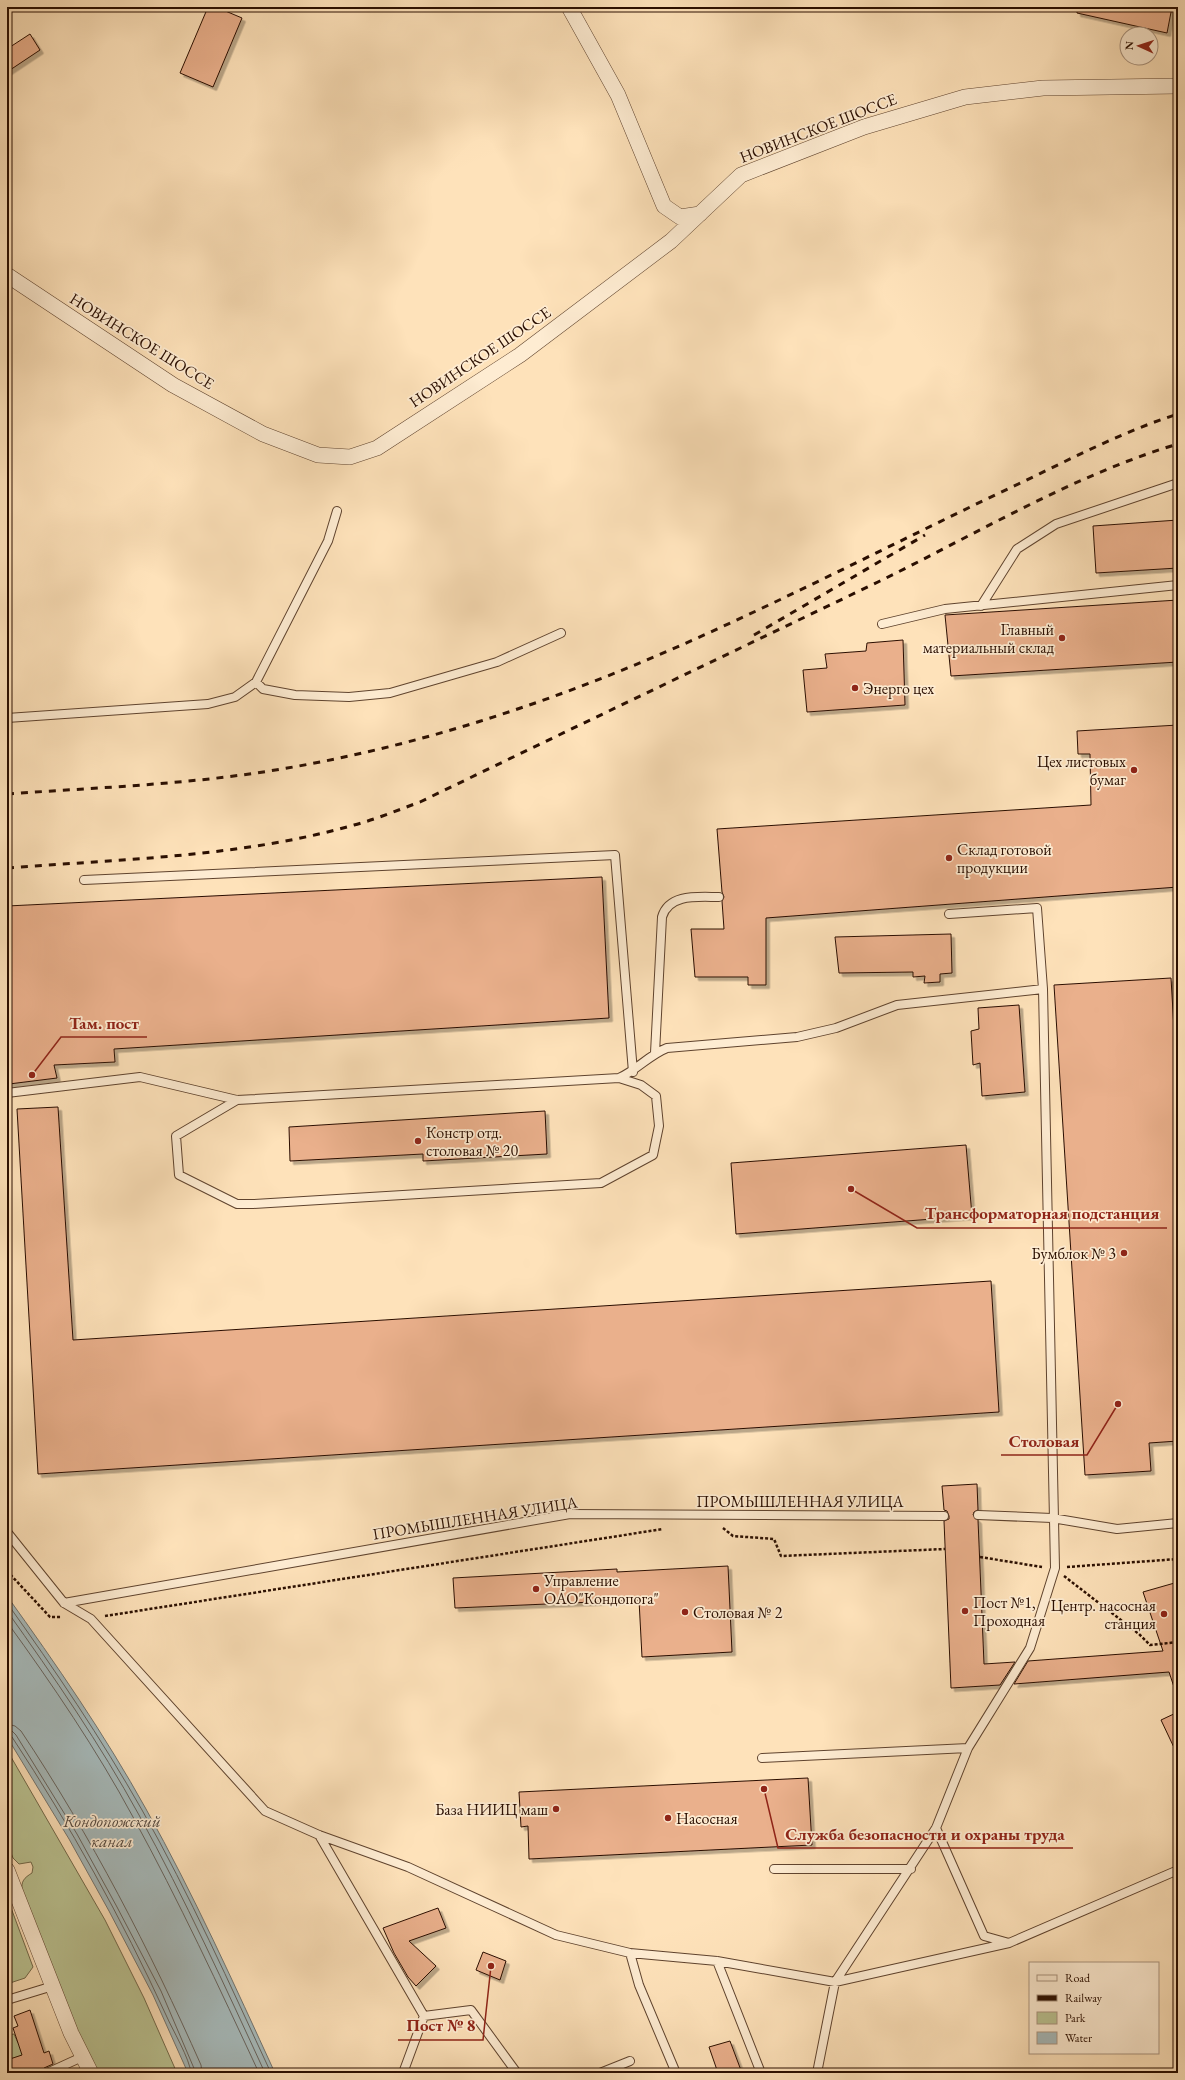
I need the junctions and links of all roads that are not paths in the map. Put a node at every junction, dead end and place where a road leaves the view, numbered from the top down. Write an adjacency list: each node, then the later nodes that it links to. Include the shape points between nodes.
1 (569, 7): 3 (street, via 618,95 664,206 680,217)
2 (1178, 86): 3 (street, НОВИНСКОЕ ШОССЕ, via 1043,88 965,97 864,127 741,175)
3 (701, 214): 4 (street, НОВИНСКОЕ ШОССЕ, via 671,241 520,355 377,448 350,457 318,455 264,434 173,385)
4 (7, 275)
5 (1178, 483): 8 (lane, via 1056,524 1017,549)
6 (337, 511): 11 (lane, via 328,541)
7 (1178, 585): 8 (lane)
8 (981, 606): 9 (lane, via 945,609)
9 (882, 624)
10 (561, 633): 11 (lane, via 497,662 390,693 349,697 295,695 263,689)
11 (256, 682): 12 (lane, via 235,697 208,704)
12 (7, 718)
13 (84, 880): 18 (lane, via 615,854)
14 (720, 897): 17 (lane, via 677,900 664,909)
15 (949, 914): 16 (lane, via 1037,908)
16 (1043, 989): 17 (lane, via 897,1004 836,1028 797,1037 667,1048); 24 (lane)
17 (655, 1052): 18 (lane)
18 (633, 1072): 19 (lane)
19 (619, 1078): 21 (lane); 21 (lane, via 641,1085 656,1096 659,1126 653,1155 601,1183 252,1204 237,1204 178,1175 176,1136)
20 (7, 1093): 21 (lane, via 140,1077)
21 (237, 1100)
22 (978, 1515): 24 (lane)
23 (944, 1516): 27 (lane, ПРОМЫШЛЕННАЯ УЛИЦА, via 570,1514)
24 (1052, 1518): 25 (lane, via 1117,1529); 28 (lane, via 1055,1568 1030,1648)
25 (1178, 1523)
26 (7, 1532): 27 (lane)
27 (64, 1603): 31 (lane, via 91,1618 265,1811)
28 (968, 1748): 29 (lane); 30 (lane)
29 (762, 1758)
30 (936, 1828): 32 (lane); 36 (lane, via 984,1936)
31 (319, 1835): 37 (lane, via 408,1867 556,1935); 42 (lane)
32 (911, 1868): 33 (lane); 39 (lane)
33 (774, 1869)
34 (1178, 1870): 36 (lane)
35 (8, 1878): 40 (street)
36 (1009, 1943): 39 (lane)
37 (630, 1952): 38 (lane); 50 (lane, via 639,1985)
38 (717, 1961): 39 (lane); 51 (lane)
39 (835, 1982): 52 (lane)
40 (53, 1986): 41 (lane); 43 (street)
41 (7, 2000)
42 (424, 2016): 47 (lane); 48 (lane, via 471,2010)
43 (82, 2057): 45 (lane); 46 (street)
44 (630, 2060): 49 (lane)
45 (47, 2073)
46 (91, 2073)
47 (403, 2073)
48 (517, 2073)
49 (600, 2073)
50 (676, 2073)
51 (761, 2073)
52 (817, 2073)

